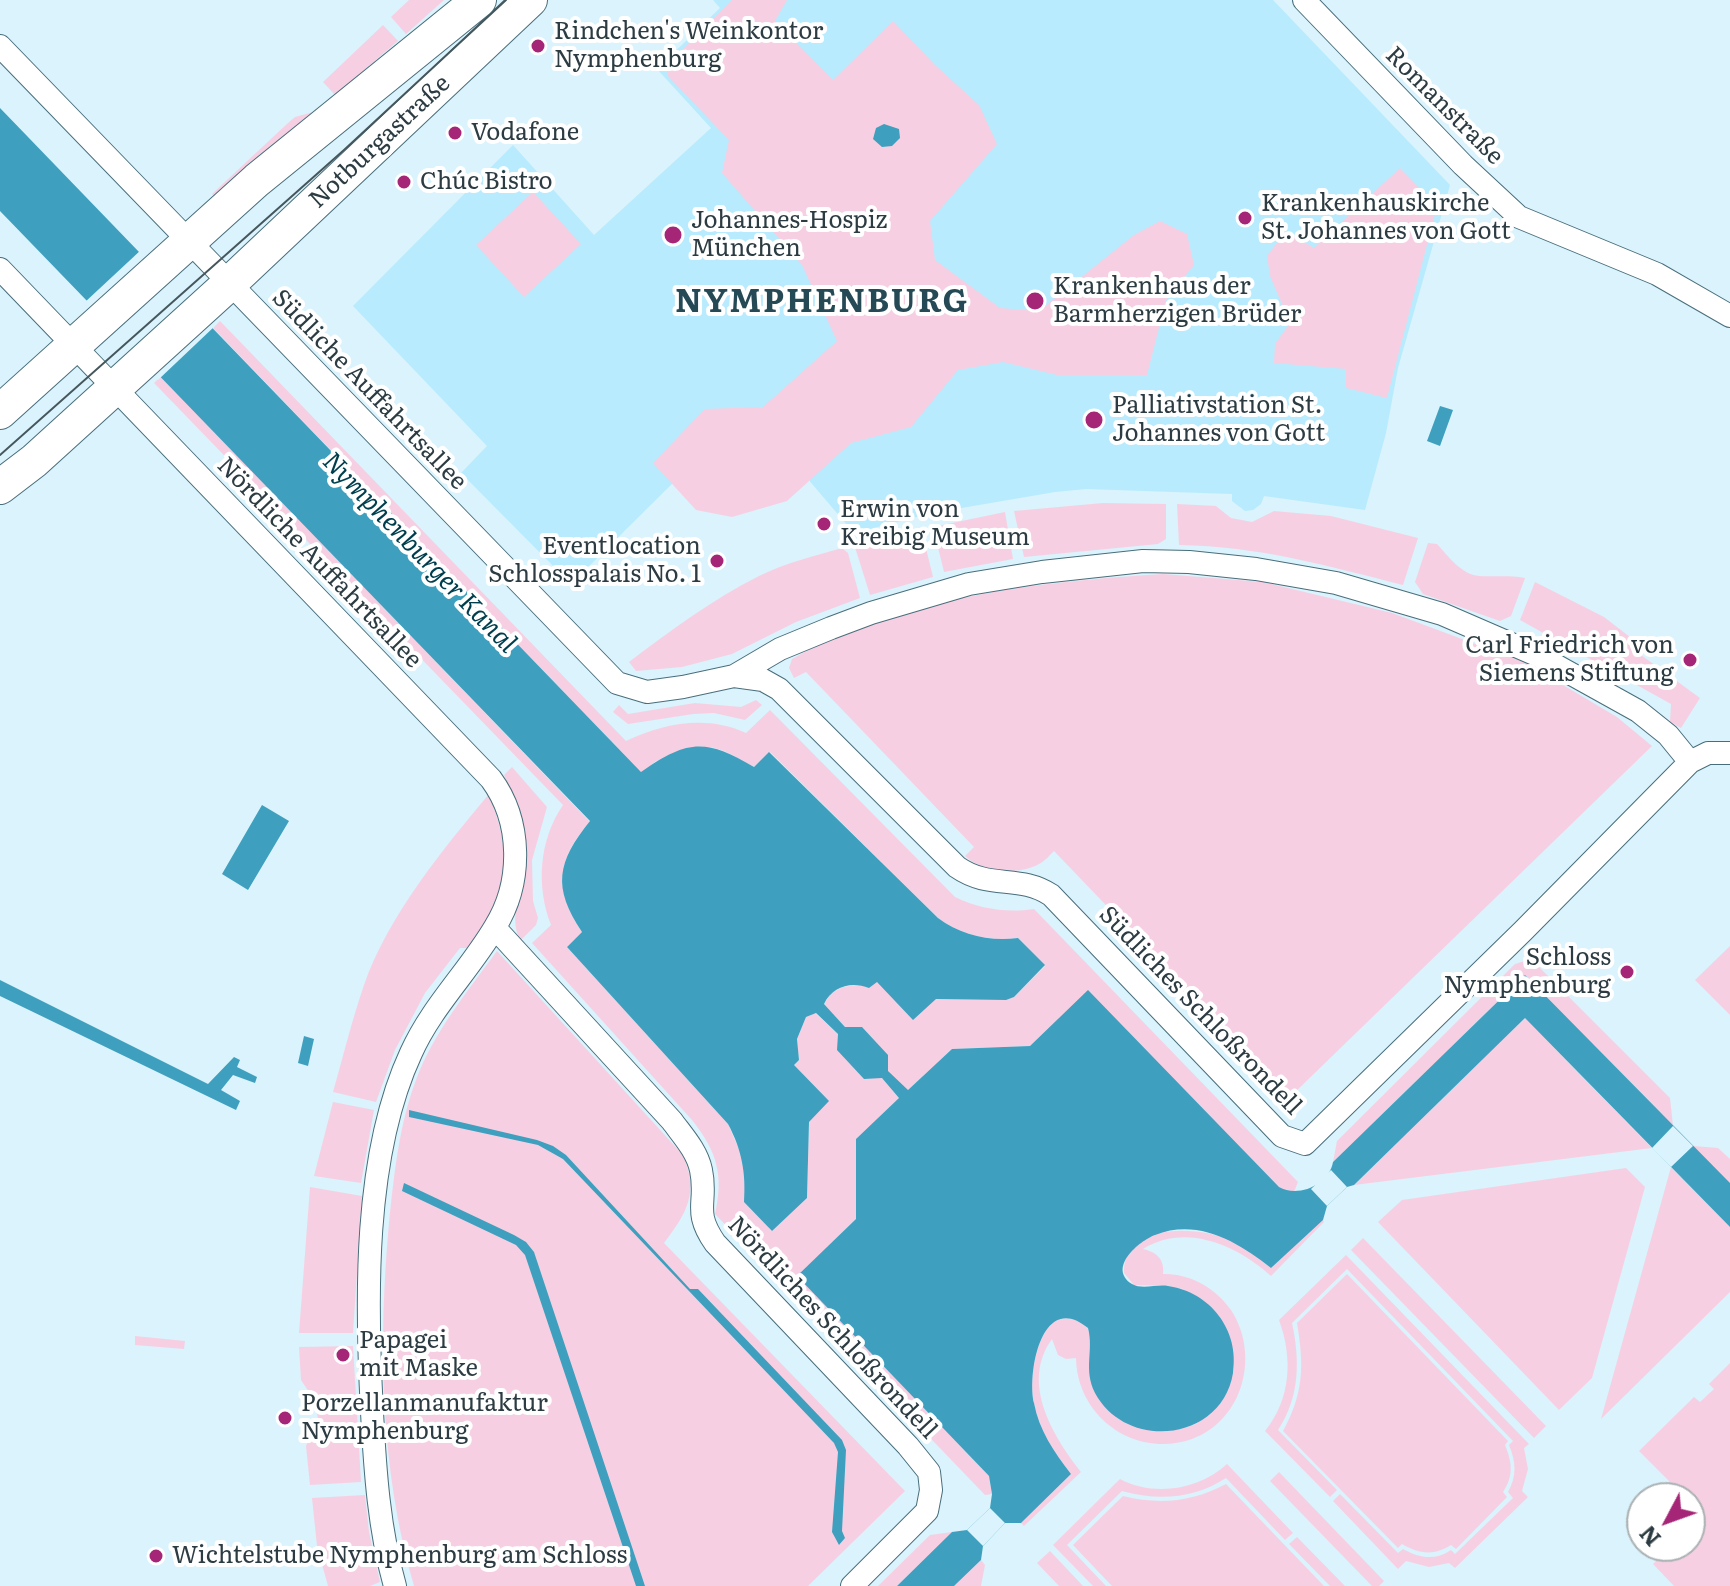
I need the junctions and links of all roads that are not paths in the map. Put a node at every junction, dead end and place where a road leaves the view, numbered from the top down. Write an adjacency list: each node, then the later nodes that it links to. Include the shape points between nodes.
1 (479, 0): 5 (main road, Notburgastraße, via 257,180)
2 (530, 0): 7 (main road, Notburgastraße)
3 (1304, 0): 8 (street, Romanstraße, via 1519,217 1657,274)
4 (0, 46): 5 (street, Südliche Auffahrtsallee)
5 (178, 252): 7 (street, Südliche Auffahrtsallee); 9 (main road, Notburgastraße)
6 (0, 269): 9 (street, Nördliche Auffahrtsallee)
7 (218, 294): 10 (main road, Notburgastraße); 13 (street, Südliche Auffahrtsallee, via 617,683 647,692)
8 (1730, 316)
9 (87, 334): 10 (street, Nördliche Auffahrtsallee); 11 (main road, Notburgastraße)
10 (126, 377): 12 (main road, Notburgastraße); 16 (street, Nördliche Auffahrtsallee, via 501,792 516,843 507,901)
11 (0, 412)
12 (0, 487)
13 (734, 676): 15 (street, via 831,628 969,584 1143,561 1189,562 1336,583 1442,614 1539,656 1638,711); 15 (street, Südliches Schloßrondell, via 763,680 779,689 957,867 990,882 1027,884 1051,895 1282,1136 1305,1144)
14 (1730, 753): 15 (street, via 1708,753)
15 (1690, 762)
16 (495, 928): 17 (street, via 438,1004 410,1054 381,1158 368,1338 376,1487); 18 (street, Nördliches Schloßrondell, via 693,1149 701,1167 702,1221 715,1243 929,1472 927,1511)
17 (395, 1586)
18 (852, 1586)

